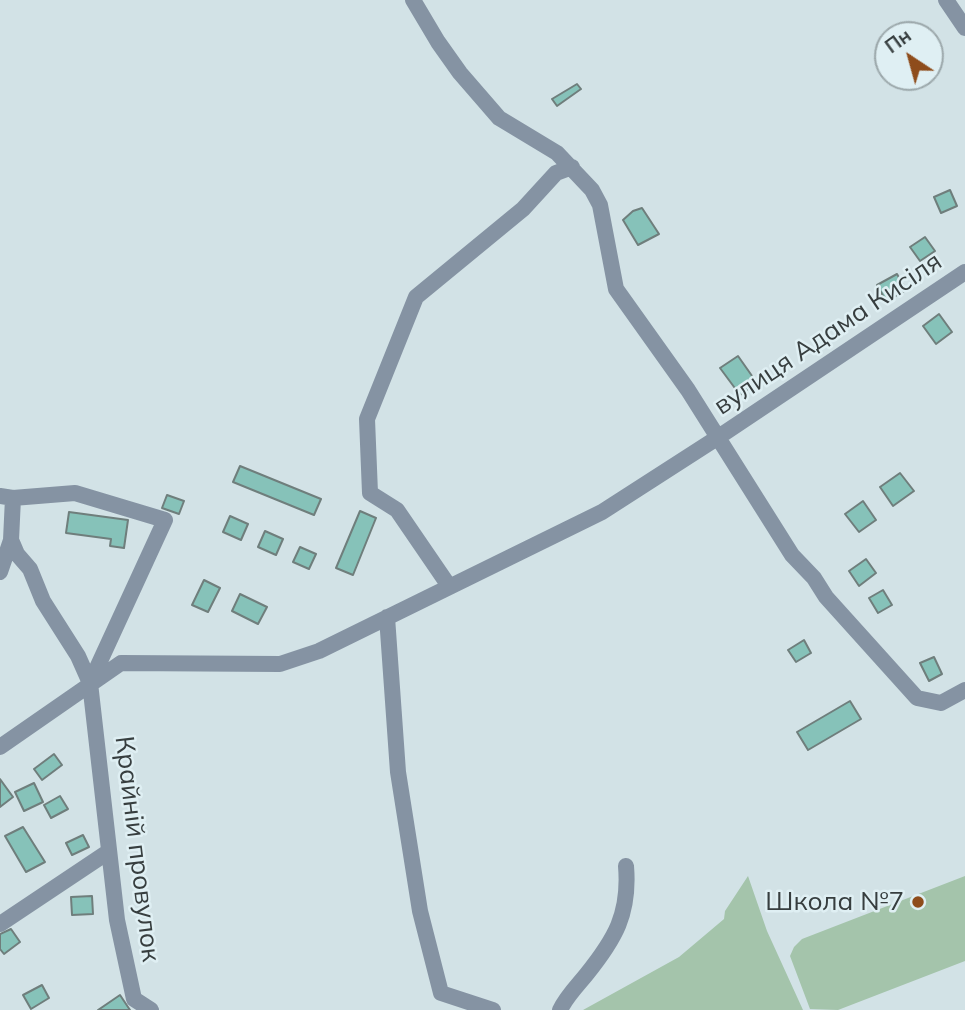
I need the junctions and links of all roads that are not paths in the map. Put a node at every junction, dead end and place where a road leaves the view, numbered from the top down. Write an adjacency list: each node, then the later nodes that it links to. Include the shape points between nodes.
1 (413, 0): 4 (street, via 460,73 499,118)
2 (946, 0): 3 (street)
3 (965, 28)
4 (572, 167): 6 (street, via 600,205 616,289); 10 (street, via 556,173 523,209 416,298 367,419 370,493 397,510)
5 (965, 272): 6 (street, вулиця Адама Кисіля)
6 (718, 438): 10 (street, вулиця Адама Кисіля, via 602,512); 13 (street, via 792,555 917,698 941,703)
7 (6, 497): 8 (street); 12 (street, via 75,493 166,520)
8 (10, 540): 9 (street); 12 (street, Крайній провулок)
9 (0, 572)
10 (452, 584): 11 (street, вулиця Адама Кисіля)
11 (387, 617): 12 (street, вулиця Адама Кисіля, via 319,651 280,664 121,663); 19 (street, via 398,772 421,911 441,993)
12 (90, 684): 14 (street, вулиця Адама Кисіля); 15 (street, Крайній провулок)
13 (965, 690)
14 (0, 747)
15 (108, 852): 17 (street); 18 (street, Крайній провулок, via 134,999)
16 (625, 866): 20 (street, via 622,920)
17 (0, 924)
18 (151, 1010)
19 (493, 1010)
20 (560, 1010)

